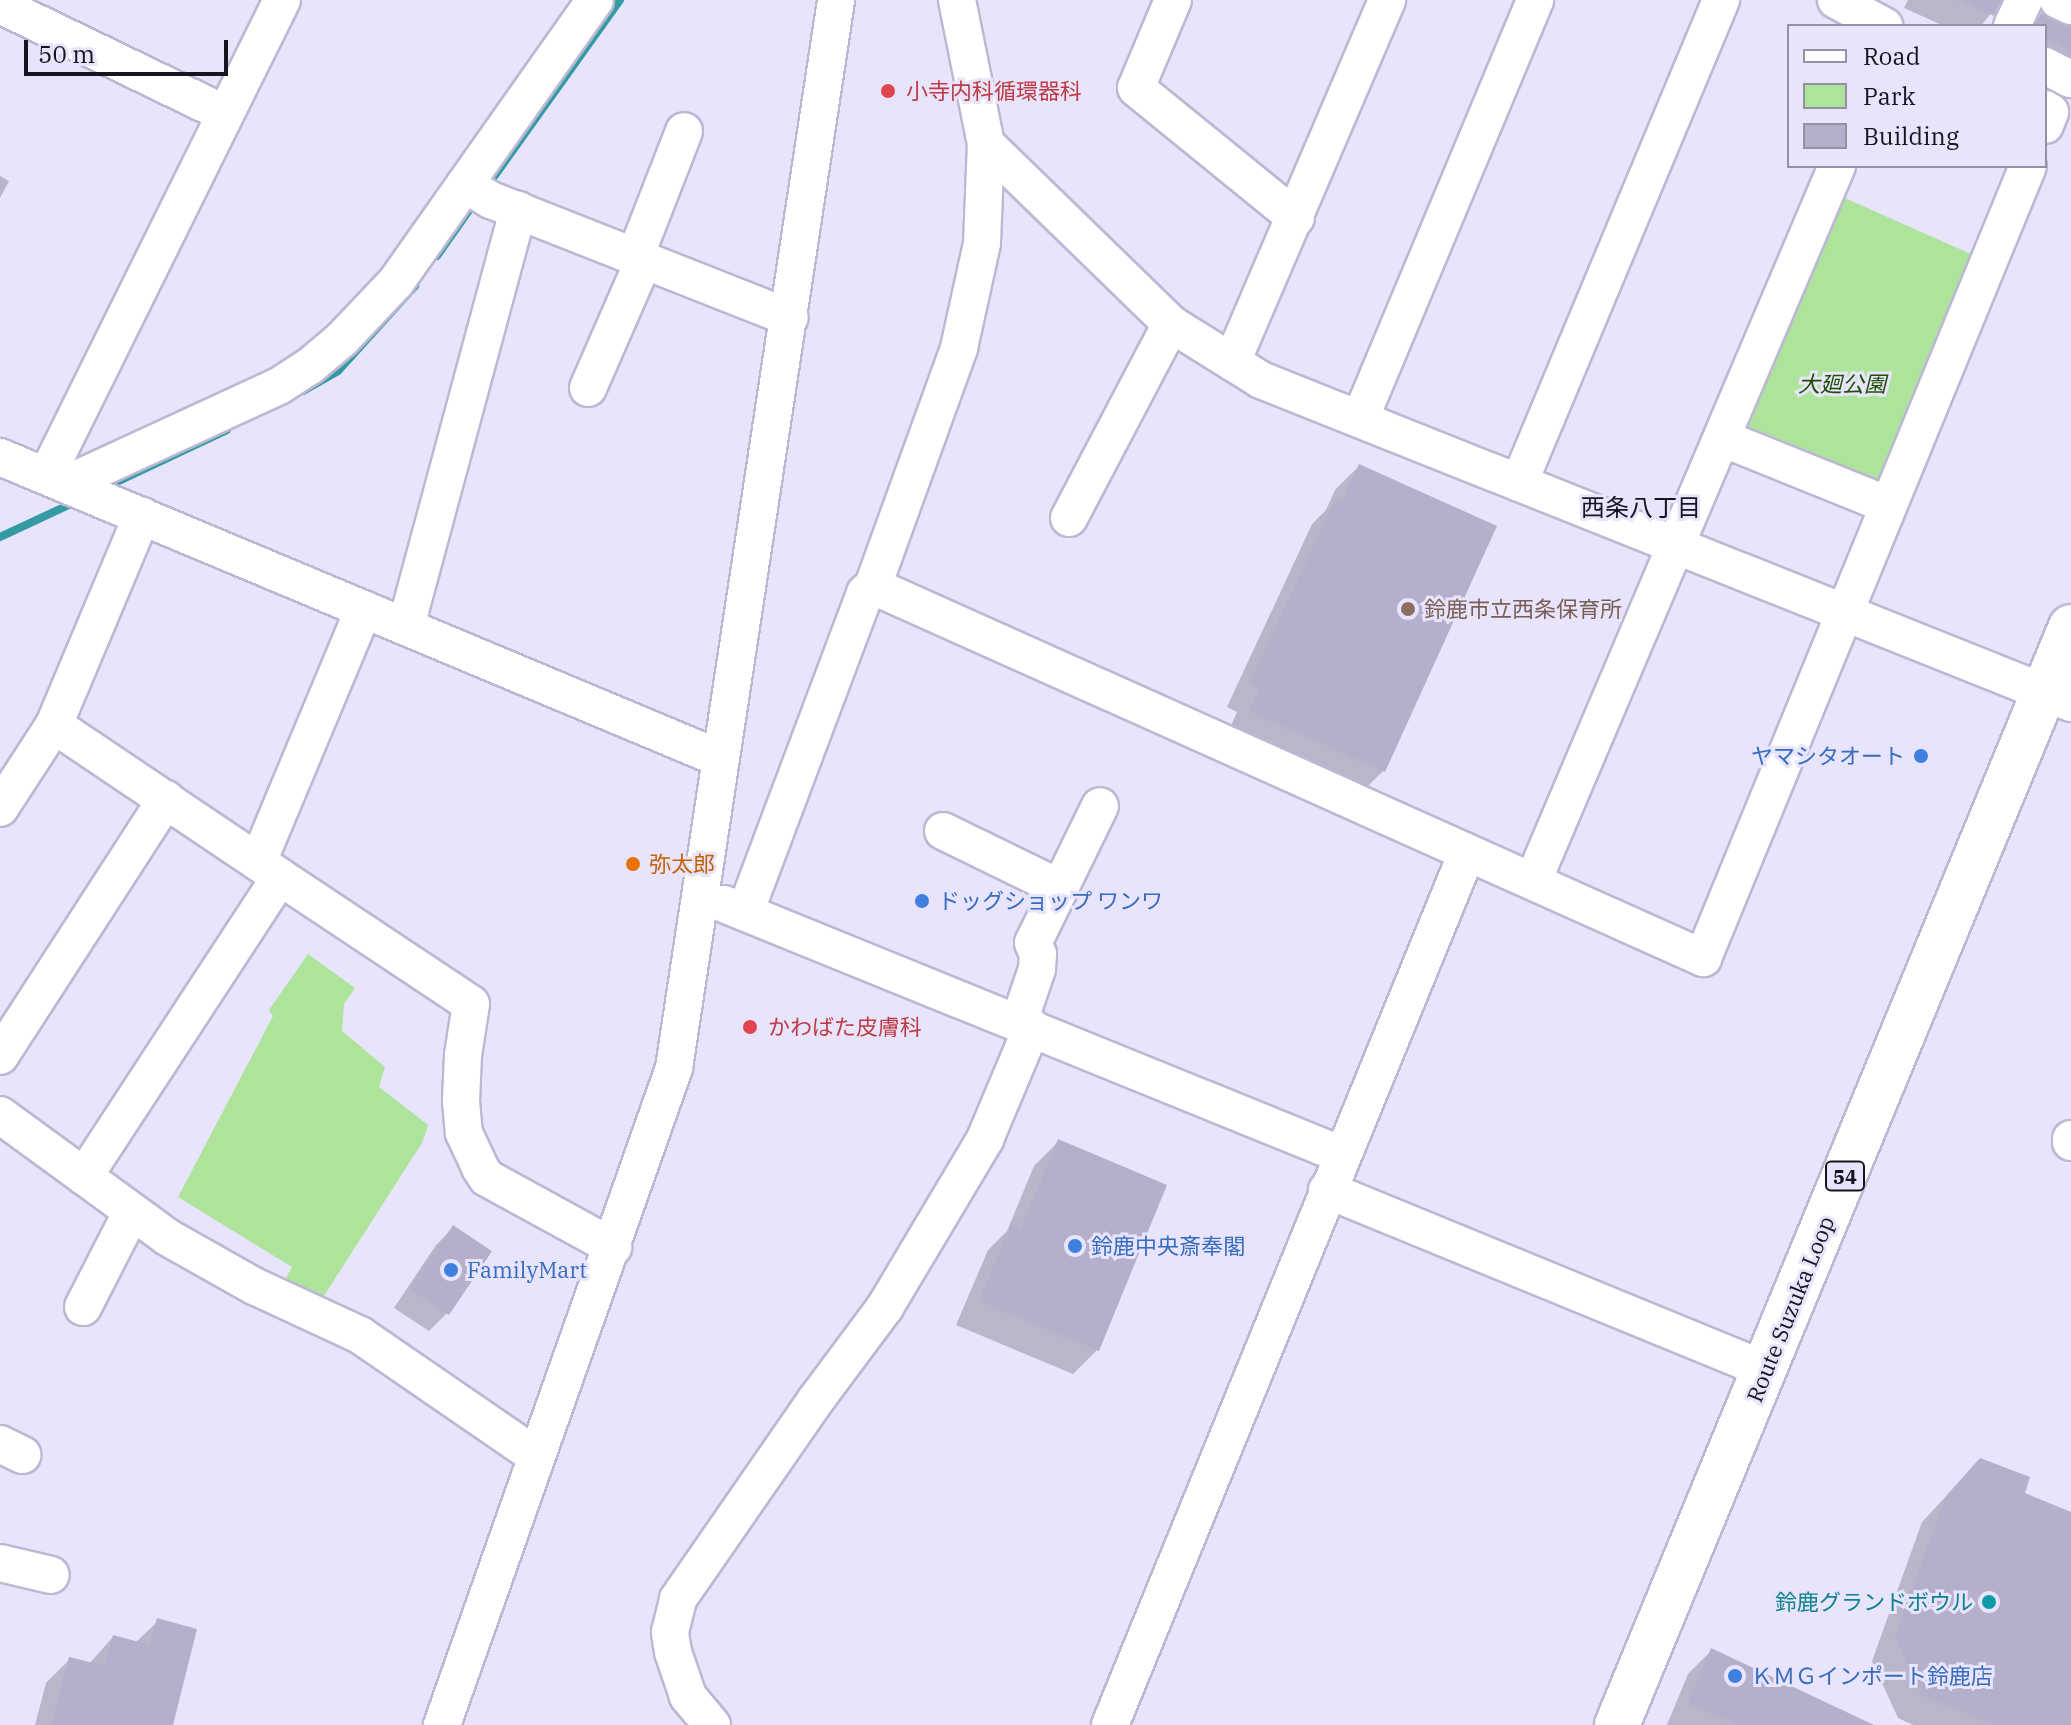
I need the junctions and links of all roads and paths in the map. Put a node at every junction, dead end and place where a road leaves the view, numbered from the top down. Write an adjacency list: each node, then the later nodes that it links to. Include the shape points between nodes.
1 (282, 0): 18 (street)
2 (595, 0): 23 (street)
3 (836, 0): 26 (street)
4 (957, 0): 20 (street)
5 (1173, 0): 24 (street, via 1136,88)
6 (1387, 0): 24 (street)
7 (1535, 0): 30 (street)
8 (1721, 0): 33 (street)
9 (1836, 0): 14 (street)
10 (2024, 0): 15 (street)
11 (2058, 0): 13 (street)
12 (0, 5): 18 (street)
13 (2071, 6)
14 (1880, 24)
15 (2013, 24)
16 (2047, 67): 17 (street)
17 (2071, 79)
18 (225, 114): 34 (street)
19 (684, 131): 25 (street)
20 (986, 144): 27 (street); 39 (street, via 982,243 959,348)
21 (1836, 168): 31 (street)
22 (2027, 168): 35 (street)
23 (491, 198): 25 (street); 34 (street, via 310,366); 42 (street)
24 (1296, 218): 28 (street)
25 (639, 258): 26 (street); 29 (street)
26 (790, 318): 46 (street)
27 (1171, 324): 28 (street); 37 (street)
28 (1232, 362): 30 (street, via 1261,380)
29 (588, 388)
30 (1360, 419): 33 (street)
31 (1722, 438): 35 (street); 38 (street)
32 (0, 457): 34 (street)
33 (1519, 483): 38 (street)
34 (74, 487): 36 (street)
35 (1888, 505): 41 (street)
36 (142, 516): 40 (street); 45 (street)
37 (1069, 518)
38 (1676, 547): 41 (street); 53 (street)
39 (873, 586): 51 (street); 56 (street, via 865,593)
40 (364, 609): 42 (street); 52 (street)
41 (1843, 611): 44 (street); 53 (street, via 1703,958)
42 (406, 626): 46 (street)
43 (2071, 627): 44 (main road, Route Suzuka Loop / 54)
44 (2058, 698): 66 (main road, Route Suzuka Loop / 54)
45 (54, 725): 47 (street); 49 (street)
46 (719, 758): 55 (street)
47 (166, 799): 52 (street); 58 (street)
48 (1100, 806): 54 (street)
49 (0, 808)
50 (943, 831): 54 (street)
51 (1467, 853): 53 (street); 60 (street)
52 (269, 870): 61 (street); 64 (street, via 471,1004 461,1101 464,1133 480,1168 487,1178)
53 (1533, 881)
54 (1060, 888): 57 (street, via 1033,943 1037,969)
55 (698, 897): 56 (street); 64 (street, via 674,1068)
56 (746, 910): 57 (street)
57 (1026, 1024): 60 (street); 71 (street, via 985,1139 885,1307 678,1599 670,1632 673,1652 688,1696)
58 (0, 1056)
59 (0, 1116): 61 (street)
60 (1342, 1155): 62 (street)
61 (84, 1177): 63 (street)
62 (1327, 1190): 66 (street); 72 (street)
63 (131, 1213): 65 (street); 67 (street, via 254,1286 360,1335)
64 (613, 1247): 67 (street)
65 (83, 1307)
66 (1765, 1370): 73 (main road, Route Suzuka Loop / 54)
67 (536, 1456): 70 (street)
68 (0, 1563): 69 (street)
69 (51, 1575)
70 (448, 1723)
71 (712, 1725)
72 (1110, 1725)
73 (1617, 1725)

